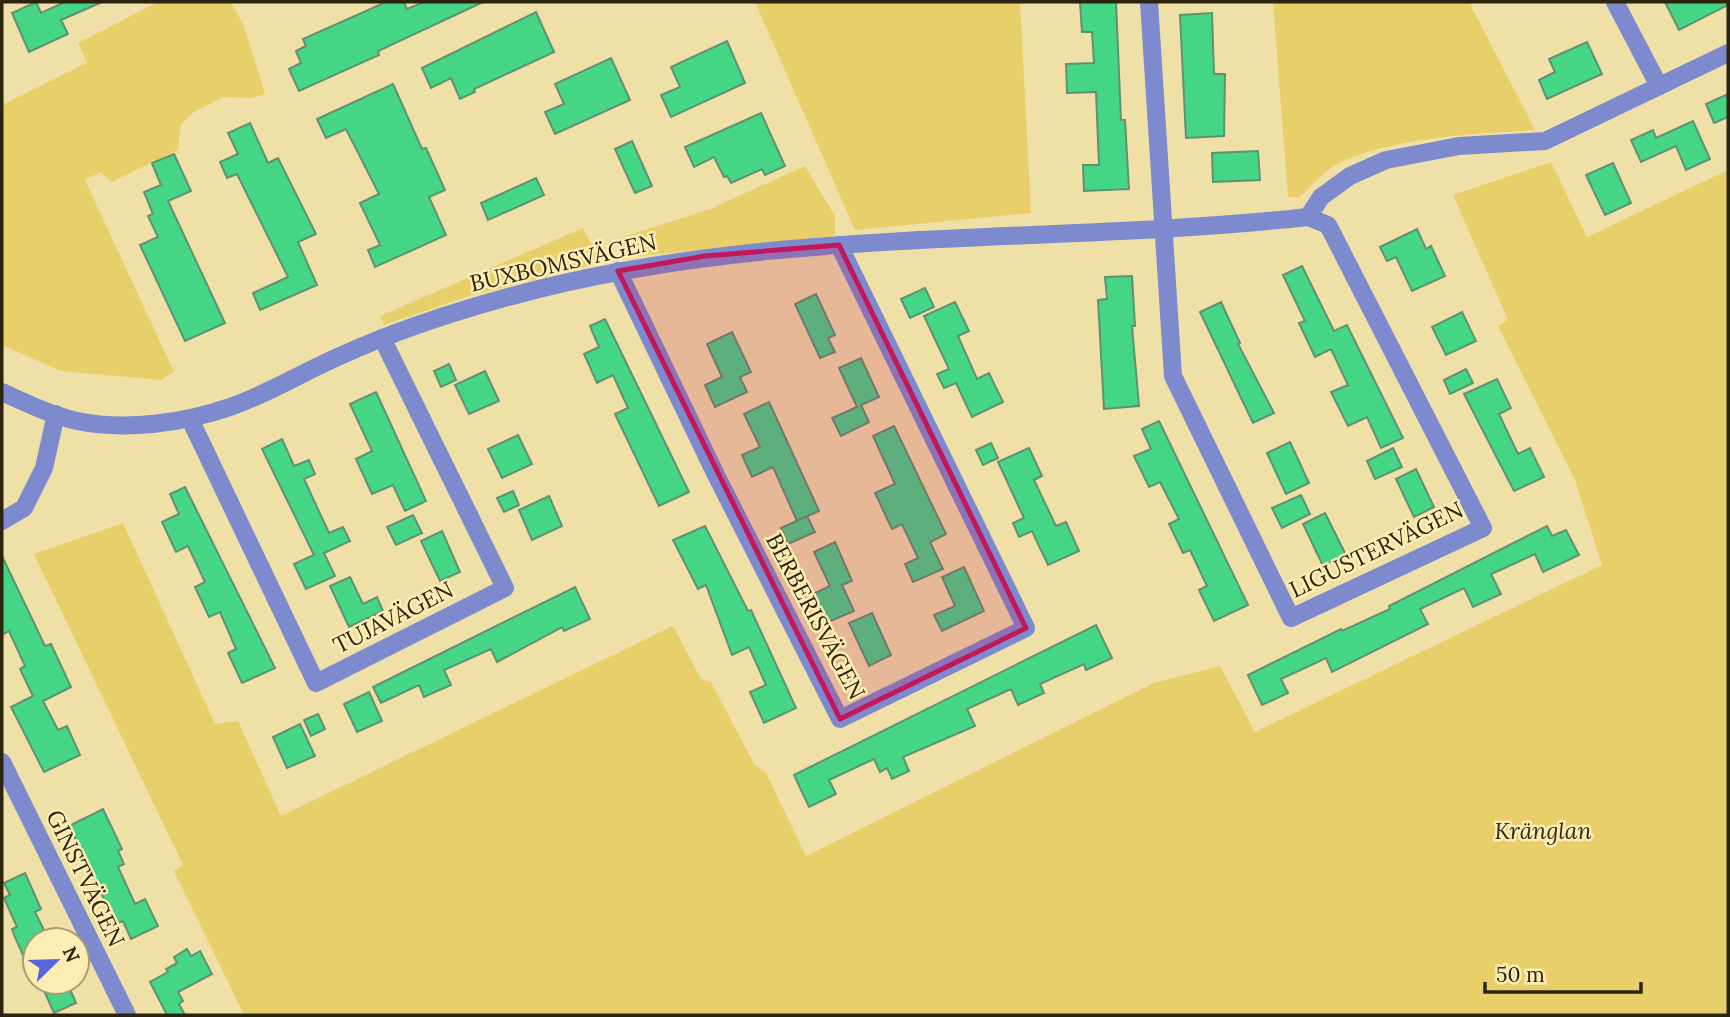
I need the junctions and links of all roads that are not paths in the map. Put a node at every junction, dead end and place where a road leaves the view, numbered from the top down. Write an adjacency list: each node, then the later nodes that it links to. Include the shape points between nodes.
1 (1149, 2): 6 (street)
2 (1615, 2): 4 (street)
3 (1728, 53): 4 (street)
4 (1659, 86): 5 (street, via 1545,141 1459,146 1386,160 1350,176 1321,197)
5 (1308, 218): 6 (street); 6 (street, LIGUSTERVÄGEN, via 1328,225 1482,528 1291,618 1173,376)
6 (1162, 228): 7 (street, BUXBOMSVÄGEN)
7 (839, 245): 8 (street, BUXBOMSVÄGEN, via 705,256); 8 (street, BERBERISVÄGEN, via 1026,628 840,719)
8 (618, 271): 9 (street, BUXBOMSVÄGEN, via 465,309)
9 (382, 338): 12 (street, BUXBOMSVÄGEN, via 232,407); 12 (street, TUJAVÄGEN, via 505,588 316,683)
10 (2, 392): 11 (street, BUXBOMSVÄGEN)
11 (56, 414): 12 (street, BUXBOMSVÄGEN, via 77,421 129,425); 13 (street, via 44,468 24,508)
12 (190, 419)
13 (2, 521)
14 (2, 762): 15 (street, GINSTVÄGEN)
15 (127, 1015)

